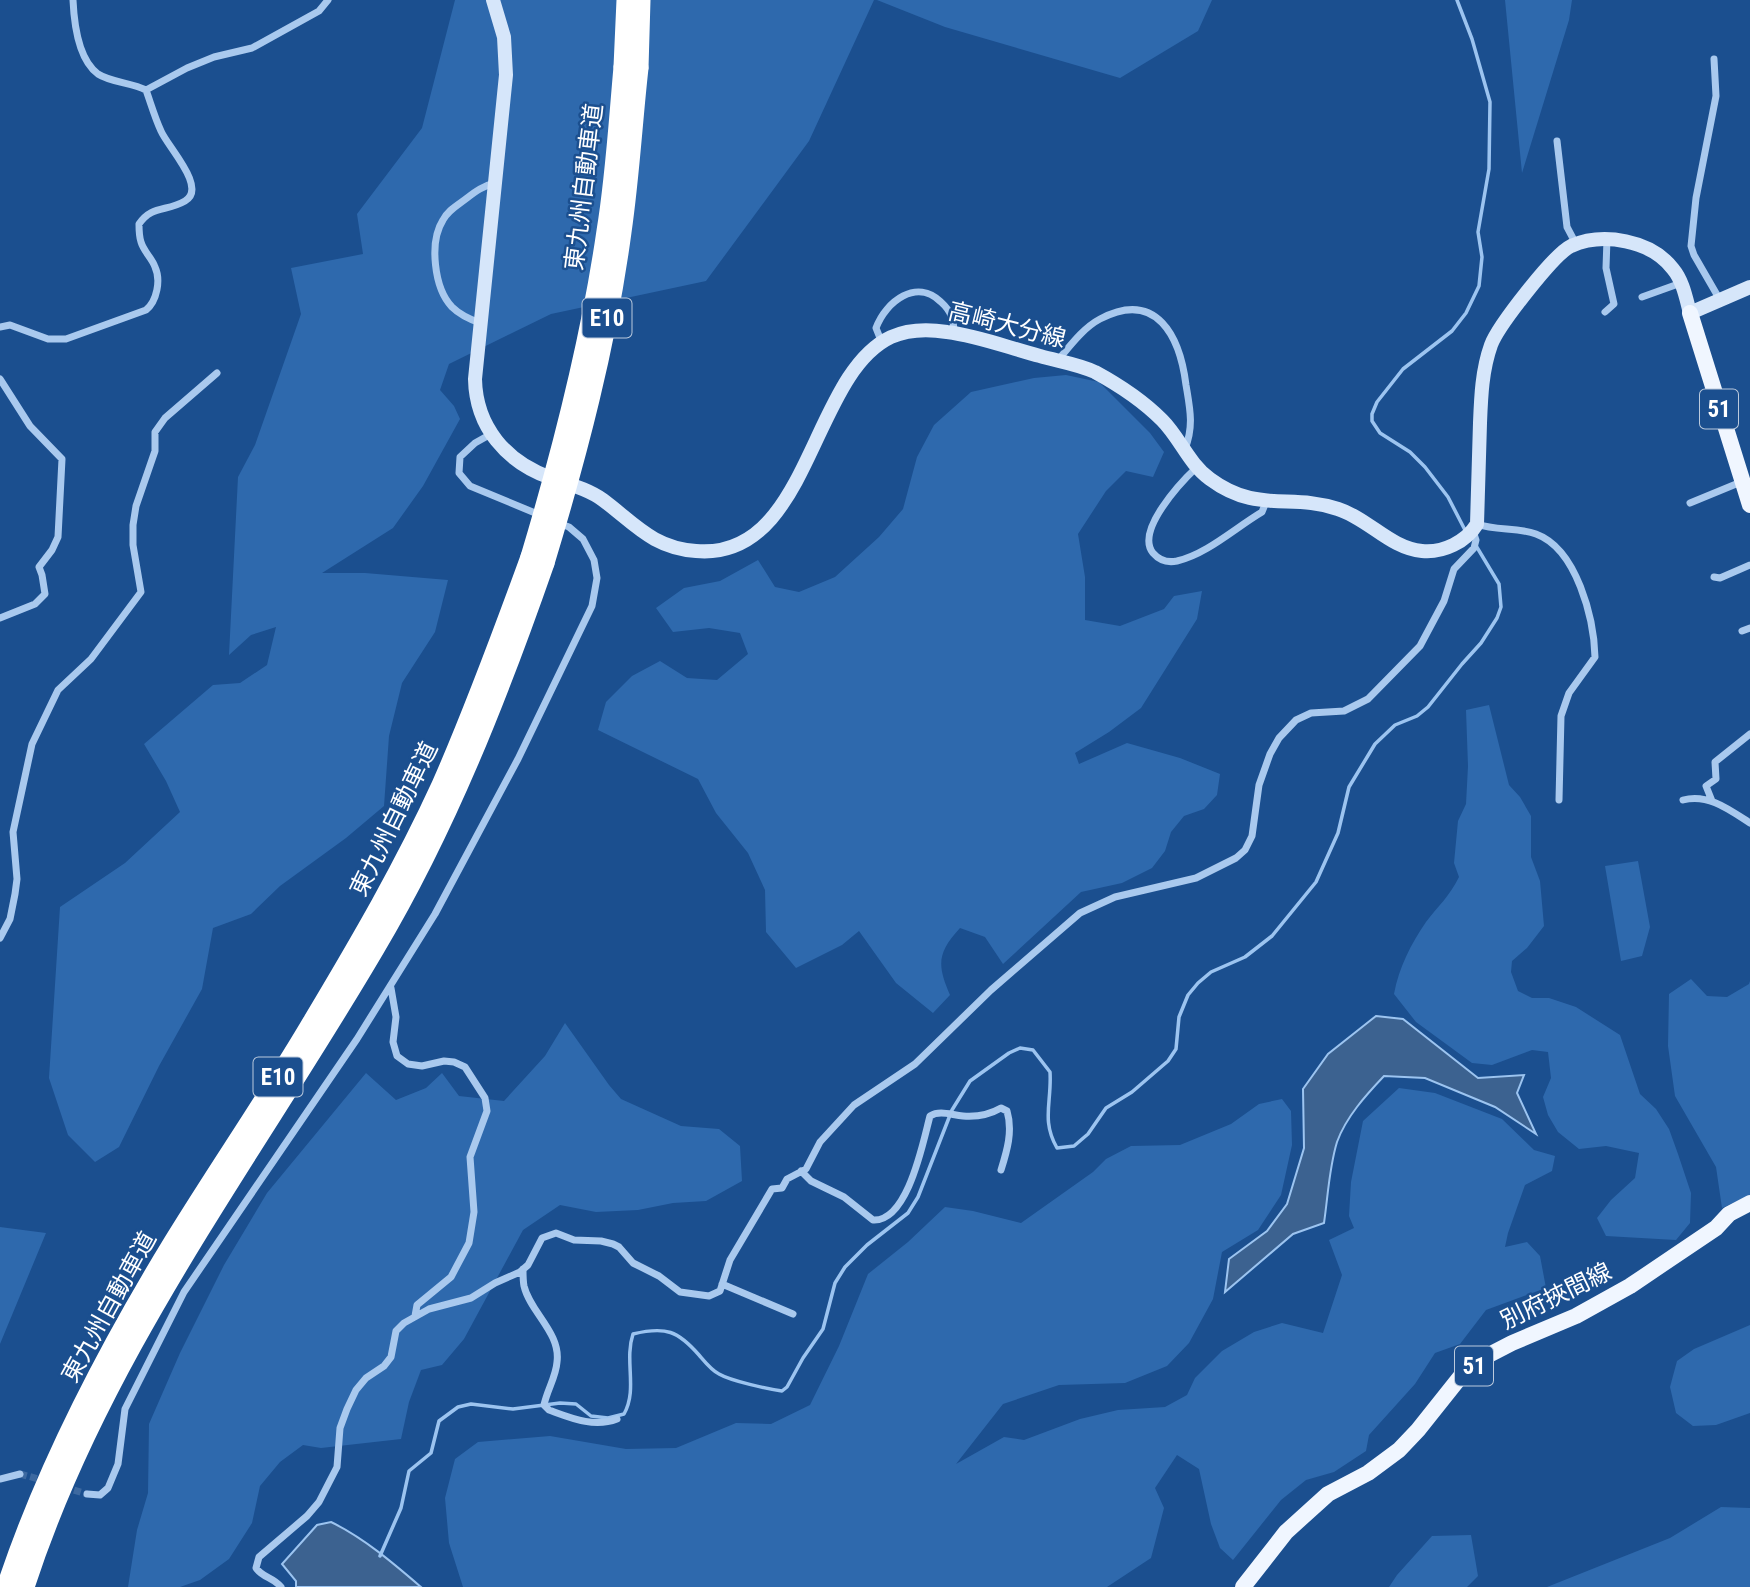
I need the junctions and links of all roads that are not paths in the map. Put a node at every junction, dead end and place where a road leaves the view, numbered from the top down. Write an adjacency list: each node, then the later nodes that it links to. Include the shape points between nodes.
1 (73, 0): 8 (street, via 76,29 91,65 99,74)
2 (328, 0): 8 (street, via 319,10 252,48 214,57)
3 (493, 0): 10 (main road, 高崎大分線, via 506,60)
4 (626, 0): 7 (highway, 東九州自動車道 / E10)
5 (641, 0): 7 (highway, 東九州自動車道 / E10)
6 (1714, 59): 16 (street, via 1716,96 1691,246)
7 (631, 67): 34 (highway, 東九州自動車道 / E10, bridge, via 593,310)
8 (146, 90): 20 (street, via 161,131 188,172 192,187 187,200 147,212 139,224 141,243 157,273 152,306 66,339 48,339 10,325)
9 (1557, 141): 12 (street, via 1567,227)
10 (495, 183): 19 (main road, 高崎大分線); 19 (street, via 477,190 444,216 435,244 446,299 465,318)
11 (1607, 239): 12 (main road); 13 (main road, via 1653,252); 17 (street, via 1606,268 1614,303)
12 (1577, 245): 33 (main road, via 1569,247 1539,277 1491,345 1482,380)
13 (1682, 283): 15 (street); 18 (main road)
14 (1750, 287): 16 (main road)
15 (1642, 297)
16 (1720, 300): 18 (main road)
17 (1605, 312)
18 (1690, 313): 29 (main road, 51)
19 (480, 323): 26 (main road, 高崎大分線, via 476,388)
20 (0, 327)
21 (954, 332): 22 (main road, 高崎大分線, via 916,330); 22 (street, via 950,312 931,293 920,291 896,300 887,309 876,328); 23 (main road, 高崎大分線)
22 (882, 343): 26 (main road, 高崎大分線, via 853,373 772,520 737,545 715,552 684,550 654,540 587,491 526,468)
23 (1057, 361): 27 (main road, 高崎大分線, via 1091,370 1137,399 1163,421); 27 (street, via 1100,319 1132,309 1152,314 1169,329 1184,364 1192,431)
24 (217, 373): 43 (street, via 164,418 155,432 155,452 132,525 141,593 91,659 58,690 32,744 13,832 15,894)
25 (0, 379): 37 (street, via 30,425 62,459 58,537 38,567 45,594 35,604)
26 (491, 434): 44 (street, via 460,457 459,473 470,486 569,527 583,539 597,578 592,607 518,760)
27 (1185, 450): 28 (main road, 高崎大分線)
28 (1197, 467): 30 (main road, 高崎大分線, via 1210,480 1240,496); 30 (street, via 1147,535 1148,547 1156,557 1175,562 1196,554 1262,512)
29 (1742, 481): 31 (street); 32 (main road, 51)
30 (1266, 502): 33 (main road, 高崎大分線, via 1339,509 1402,547 1426,552 1447,548)
31 (1690, 503)
32 (1750, 505)
33 (1475, 528): 39 (street, via 1527,532 1546,539 1575,573 1591,613 1595,657 1569,693 1561,716); 46 (street, via 1474,548 1454,569 1444,601 1420,646 1368,699 1344,711 1311,713 1296,720 1279,738 1259,785 1252,836 1245,850 1196,878 1115,897 1080,913 915,1064 854,1105)
34 (538, 560): 56 (highway, 東九州自動車道 / E10, via 400,868 312,1022 129,1318 44,1488); 57 (highway, 東九州自動車道 / E10, via 487,721 417,872 328,1029 143,1326 95,1416)
35 (1750, 565): 36 (street)
36 (1714, 577)
37 (0, 618)
38 (1750, 734): 41 (street, via 1716,762 1716,779 1706,786)
39 (1559, 800)
40 (1683, 800): 41 (street, via 1700,797)
41 (1712, 801): 42 (street)
42 (1750, 823)
43 (0, 938)
44 (391, 988): 51 (street, via 397,1056 408,1064 444,1061 465,1067 485,1098 486,1111 470,1157 474,1212 469,1243 451,1277 417,1305); 55 (street, via 184,1292 125,1409 118,1464 108,1488 100,1495)
45 (1001, 1170): 46 (street, via 1010,1124 1007,1111 1000,1108 979,1116 937,1112 930,1116 903,1200 885,1219 873,1220)
46 (801, 1171): 49 (street, via 782,1188 772,1189 730,1260)
47 (1750, 1203): 59 (main road, 別府挾間線 / 51, via 1630,1286 1483,1358 1461,1376 1399,1450 1328,1494 1286,1532)
48 (523, 1269): 49 (street, via 542,1238 556,1233 573,1240 613,1244 633,1263 680,1292 709,1296 720,1291); 51 (street, via 471,1298); 52 (street, via 527,1293 552,1338 558,1362 544,1405 593,1423)
49 (722, 1284): 50 (street)
50 (793, 1314)
51 (415, 1316): 58 (street, via 396,1331 391,1357 384,1366 356,1390 340,1428 337,1467 319,1502 259,1557 259,1573)
52 (617, 1419)
53 (20, 1474): 54 (street)
54 (0, 1479)
55 (87, 1494)
56 (6, 1587)
57 (24, 1587)
58 (281, 1587)
59 (1243, 1587)

